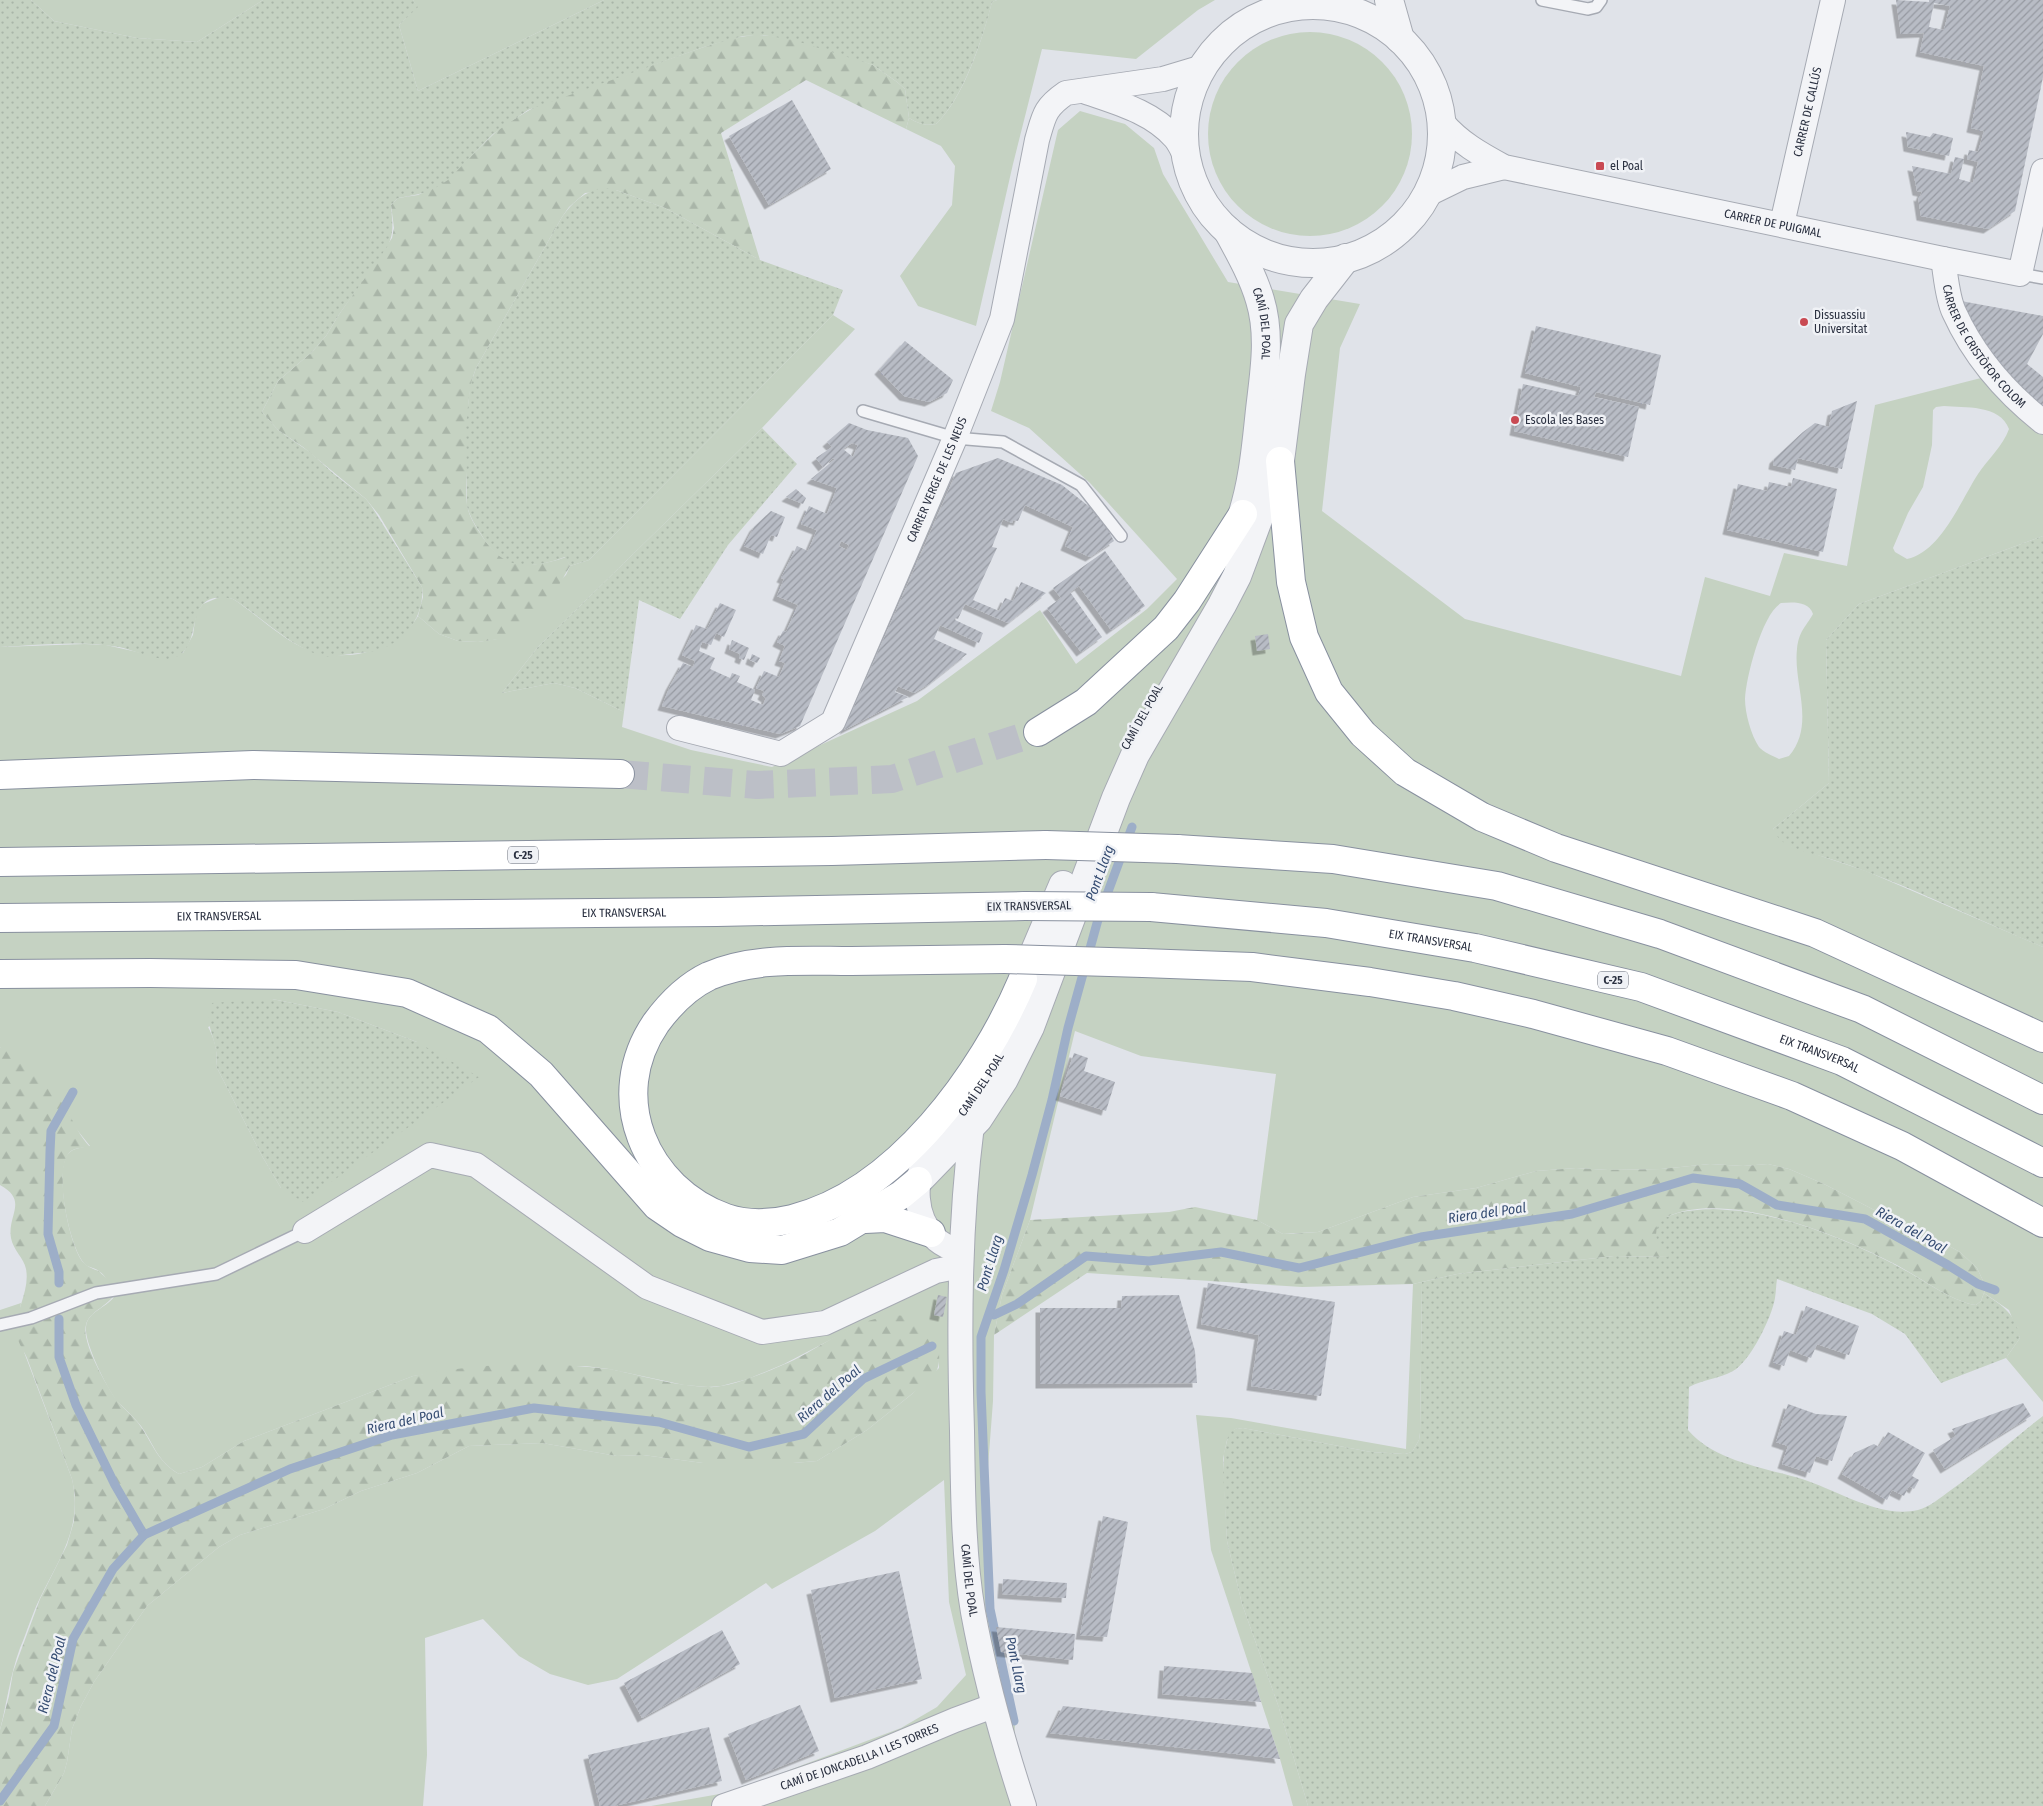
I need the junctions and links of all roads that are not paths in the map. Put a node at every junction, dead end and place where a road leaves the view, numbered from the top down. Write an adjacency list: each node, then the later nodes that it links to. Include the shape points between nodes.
1 (1389, 0): 6 (street)
2 (1542, 0): 3 (lane, via 1588,9 1596,7)
3 (1601, 0)
4 (1833, 0): 14 (street, CARRER DE CALLÚS)
5 (1294, 4): 6 (street, via 1349,10 1376,22); 7 (street, via 1241,27 1220,45)
6 (1400, 39): 9 (street, via 1418,60 1431,83)
7 (1203, 67): 8 (street, CARRER VERGE DE LES NEUS, via 1163,79); 10 (street, via 1185,118)
8 (1082, 90): 10 (street, via 1142,112 1176,139); 22 (street, CARRER VERGE DE LES NEUS, via 1066,93 1045,113 1002,319)
9 (1442, 122): 11 (street, CARRER DE PUIGMAL, via 1466,146); 13 (street, via 1438,167)
10 (1187, 158): 15 (street, via 1205,203)
11 (1504, 167): 13 (street, CARRER DE PUIGMAL, via 1463,177); 14 (street, CARRER DE PUIGMAL)
12 (2043, 171): 18 (street)
13 (1426, 195): 16 (street, via 1412,217 1393,235 1371,249)
14 (1782, 224): 17 (street, CARRER DE PUIGMAL)
15 (1228, 230): 16 (street, via 1264,253 1291,261 1319,262); 24 (street, CAMÍ DEL POAL, via 1260,300 1265,326 1266,358 1254,468)
16 (1346, 258): 23 (street, CAMÍ DEL POAL, via 1299,324)
17 (1942, 259): 18 (street, CARRER DE PUIGMAL); 21 (street, CARRER DE CRISTÒFOR COLOM, via 1953,310 1978,355 2002,386)
18 (2020, 274): 19 (lane, CARRER DE PUIGMAL)
19 (2043, 278)
20 (863, 411): 22 (lane)
21 (2043, 422)
22 (955, 438): 25 (lane, via 1003,442 1081,485); 26 (street, CARRER VERGE DE LES NEUS, via 832,722 781,754)
23 (1280, 462): 34 (highway, via 1291,582 1304,637 1330,692 1363,734 1405,772 1498,824 1556,848 1815,933); 36 (street, CAMÍ DEL POAL, via 1237,576 1151,726 1116,798 1030,1027 1004,1079)
24 (1243, 514): 27 (highway, via 1166,628 1086,702); 33 (street, CAMÍ DEL POAL, via 1215,591 1138,721 1108,780)
25 (1121, 536)
26 (679, 728)
27 (1038, 732)
28 (620, 774): 29 (highway, via 253,765)
29 (0, 775)
30 (0, 862): 35 (highway, C-25, bridge, via 832,851 1046,845 1333,859 1506,889 1660,934 1862,1009)
31 (0, 918): 37 (highway, EIX TRANSVERSAL / C-25, bridge, via 1151,906 1326,923 1475,948 1640,987 1842,1061)
32 (0, 974): 39 (highway, via 296,975 407,993 488,1029 541,1074 657,1206 703,1234 750,1248 782,1250 840,1232)
33 (1023, 979): 38 (street, CAMÍ DEL POAL, via 1020,1015 1002,1054 964,1111 928,1155); 40 (highway, bridge, via 999,1029 956,1096 893,1164 835,1204 781,1222 728,1219 699,1206 672,1186 643,1143 634,1094 636,1066 646,1038 664,1012 685,991 708,977 741,964 1005,959 1252,967 1454,996 1667,1051 1792,1096 1893,1142)
34 (2043, 1038)
35 (2043, 1100)
36 (972, 1125): 38 (street, CAMÍ DEL POAL); 43 (street, CAMÍ DEL POAL)
37 (2043, 1162)
38 (918, 1181): 39 (highway); 42 (street, CAMÍ DEL POAL, via 918,1202 924,1223)
39 (865, 1219): 42 (highway, via 885,1218)
40 (2043, 1224)
41 (305, 1231): 43 (street, via 430,1155 476,1165 647,1287 762,1332 825,1323); 44 (lane, via 216,1274 96,1293 31,1318)
42 (931, 1233): 43 (street, CAMÍ DEL POAL)
43 (961, 1260): 45 (street, CAMÍ DEL POAL, via 959,1348 964,1526 973,1611)
44 (0, 1325)
45 (992, 1706): 46 (street, CAMÍ DE JONCADELLA I LES TORRES, via 867,1757); 47 (street, CAMÍ DEL POAL)
46 (724, 1806)
47 (1024, 1806)

